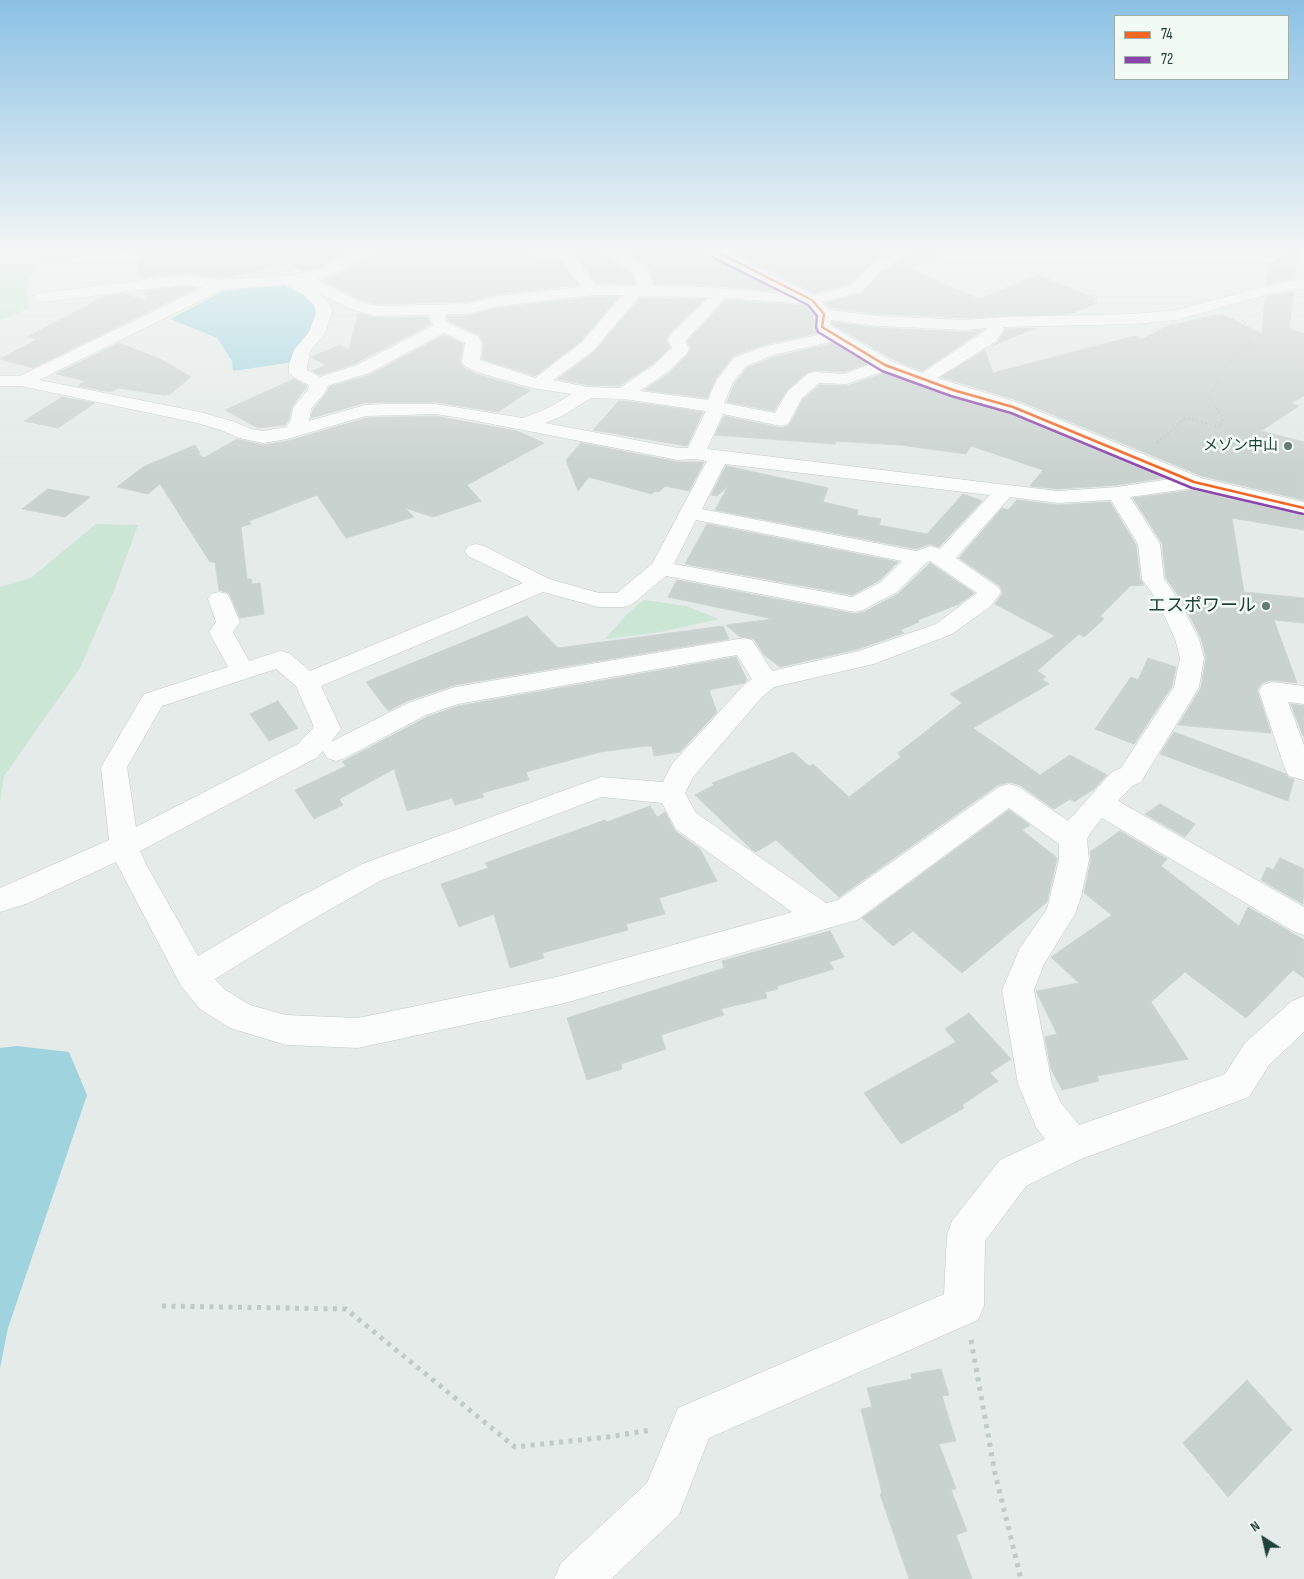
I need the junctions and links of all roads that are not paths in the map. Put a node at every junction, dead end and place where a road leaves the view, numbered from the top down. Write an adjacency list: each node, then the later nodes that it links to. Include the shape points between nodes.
1 (994, 324): 12 (street, via 995,331 990,337)
2 (138, 325): 13 (street)
3 (320, 325): 15 (street, via 302,350 298,365 298,372)
4 (607, 325): 16 (street, via 587,347)
5 (691, 325): 18 (street, via 676,340 681,349 661,368)
6 (822, 325): 10 (street)
7 (959, 325): 8 (street)
8 (975, 325)
9 (442, 327): 15 (street, via 363,369); 16 (street, via 472,340 471,362 518,379)
10 (836, 336): 11 (street); 19 (street, via 768,351 740,362 725,381 714,406)
11 (885, 365): 12 (street); 19 (street, via 846,379 815,377 794,396 781,420)
12 (924, 379): 24 (street, via 1013,407)
13 (23, 380): 14 (street); 21 (street, via 200,418 246,434 264,437)
14 (0, 382)
15 (318, 383): 21 (street, via 317,391 302,408)
16 (541, 383): 17 (street)
17 (588, 392): 18 (street); 20 (street, via 555,412)
18 (624, 394): 19 (street)
19 (716, 409): 22 (street)
20 (525, 424): 21 (street, via 435,409 386,409 366,411); 22 (street, via 678,454)
21 (294, 430)
22 (695, 453): 23 (street)
23 (719, 457): 25 (street); 28 (street)
24 (1194, 482): 26 (street); 27 (street)
25 (1004, 491): 26 (street, via 1058,497); 31 (street)
26 (1117, 493): 42 (street, via 1149,544 1153,579 1169,602 1187,639 1192,658 1186,687 1131,775 1122,779)
27 (1304, 508)
28 (691, 513): 30 (street); 32 (street)
29 (476, 551): 33 (street)
30 (918, 558): 31 (street, via 931,553); 32 (street, via 889,586 855,605)
31 (942, 559): 36 (street, via 990,592 983,601 944,629 865,658)
32 (661, 568): 33 (street, via 623,600 598,600)
33 (541, 584): 37 (street)
34 (219, 599): 35 (street, via 228,622 221,632)
35 (242, 671): 37 (street, via 280,659); 44 (street, via 153,700 114,767)
36 (766, 681): 39 (street, via 744,646 455,696 417,709); 41 (street, via 753,691 682,771)
37 (308, 682): 44 (street, via 328,729 307,751)
38 (1304, 695): 40 (street, via 1272,691 1299,769)
39 (336, 751)
40 (1304, 770)
41 (671, 793): 46 (street, via 686,821); 48 (street, via 601,787 372,872)
42 (1098, 803): 43 (street); 47 (street)
43 (1073, 839): 46 (street, via 1008,794 846,911); 50 (street, via 1074,860 1060,914 1031,958 1018,990 1035,1084 1048,1116)
44 (124, 846): 45 (street); 48 (street, via 132,868)
45 (0, 900)
46 (822, 916): 48 (street, via 561,990 358,1032 286,1030 242,1018 212,999)
47 (1304, 922)
48 (192, 976)
49 (1304, 1012): 50 (street, via 1257,1054 1237,1086)
50 (1072, 1145): 51 (street, via 1013,1173 966,1234 964,1306 693,1423 663,1499)
51 (577, 1579)

